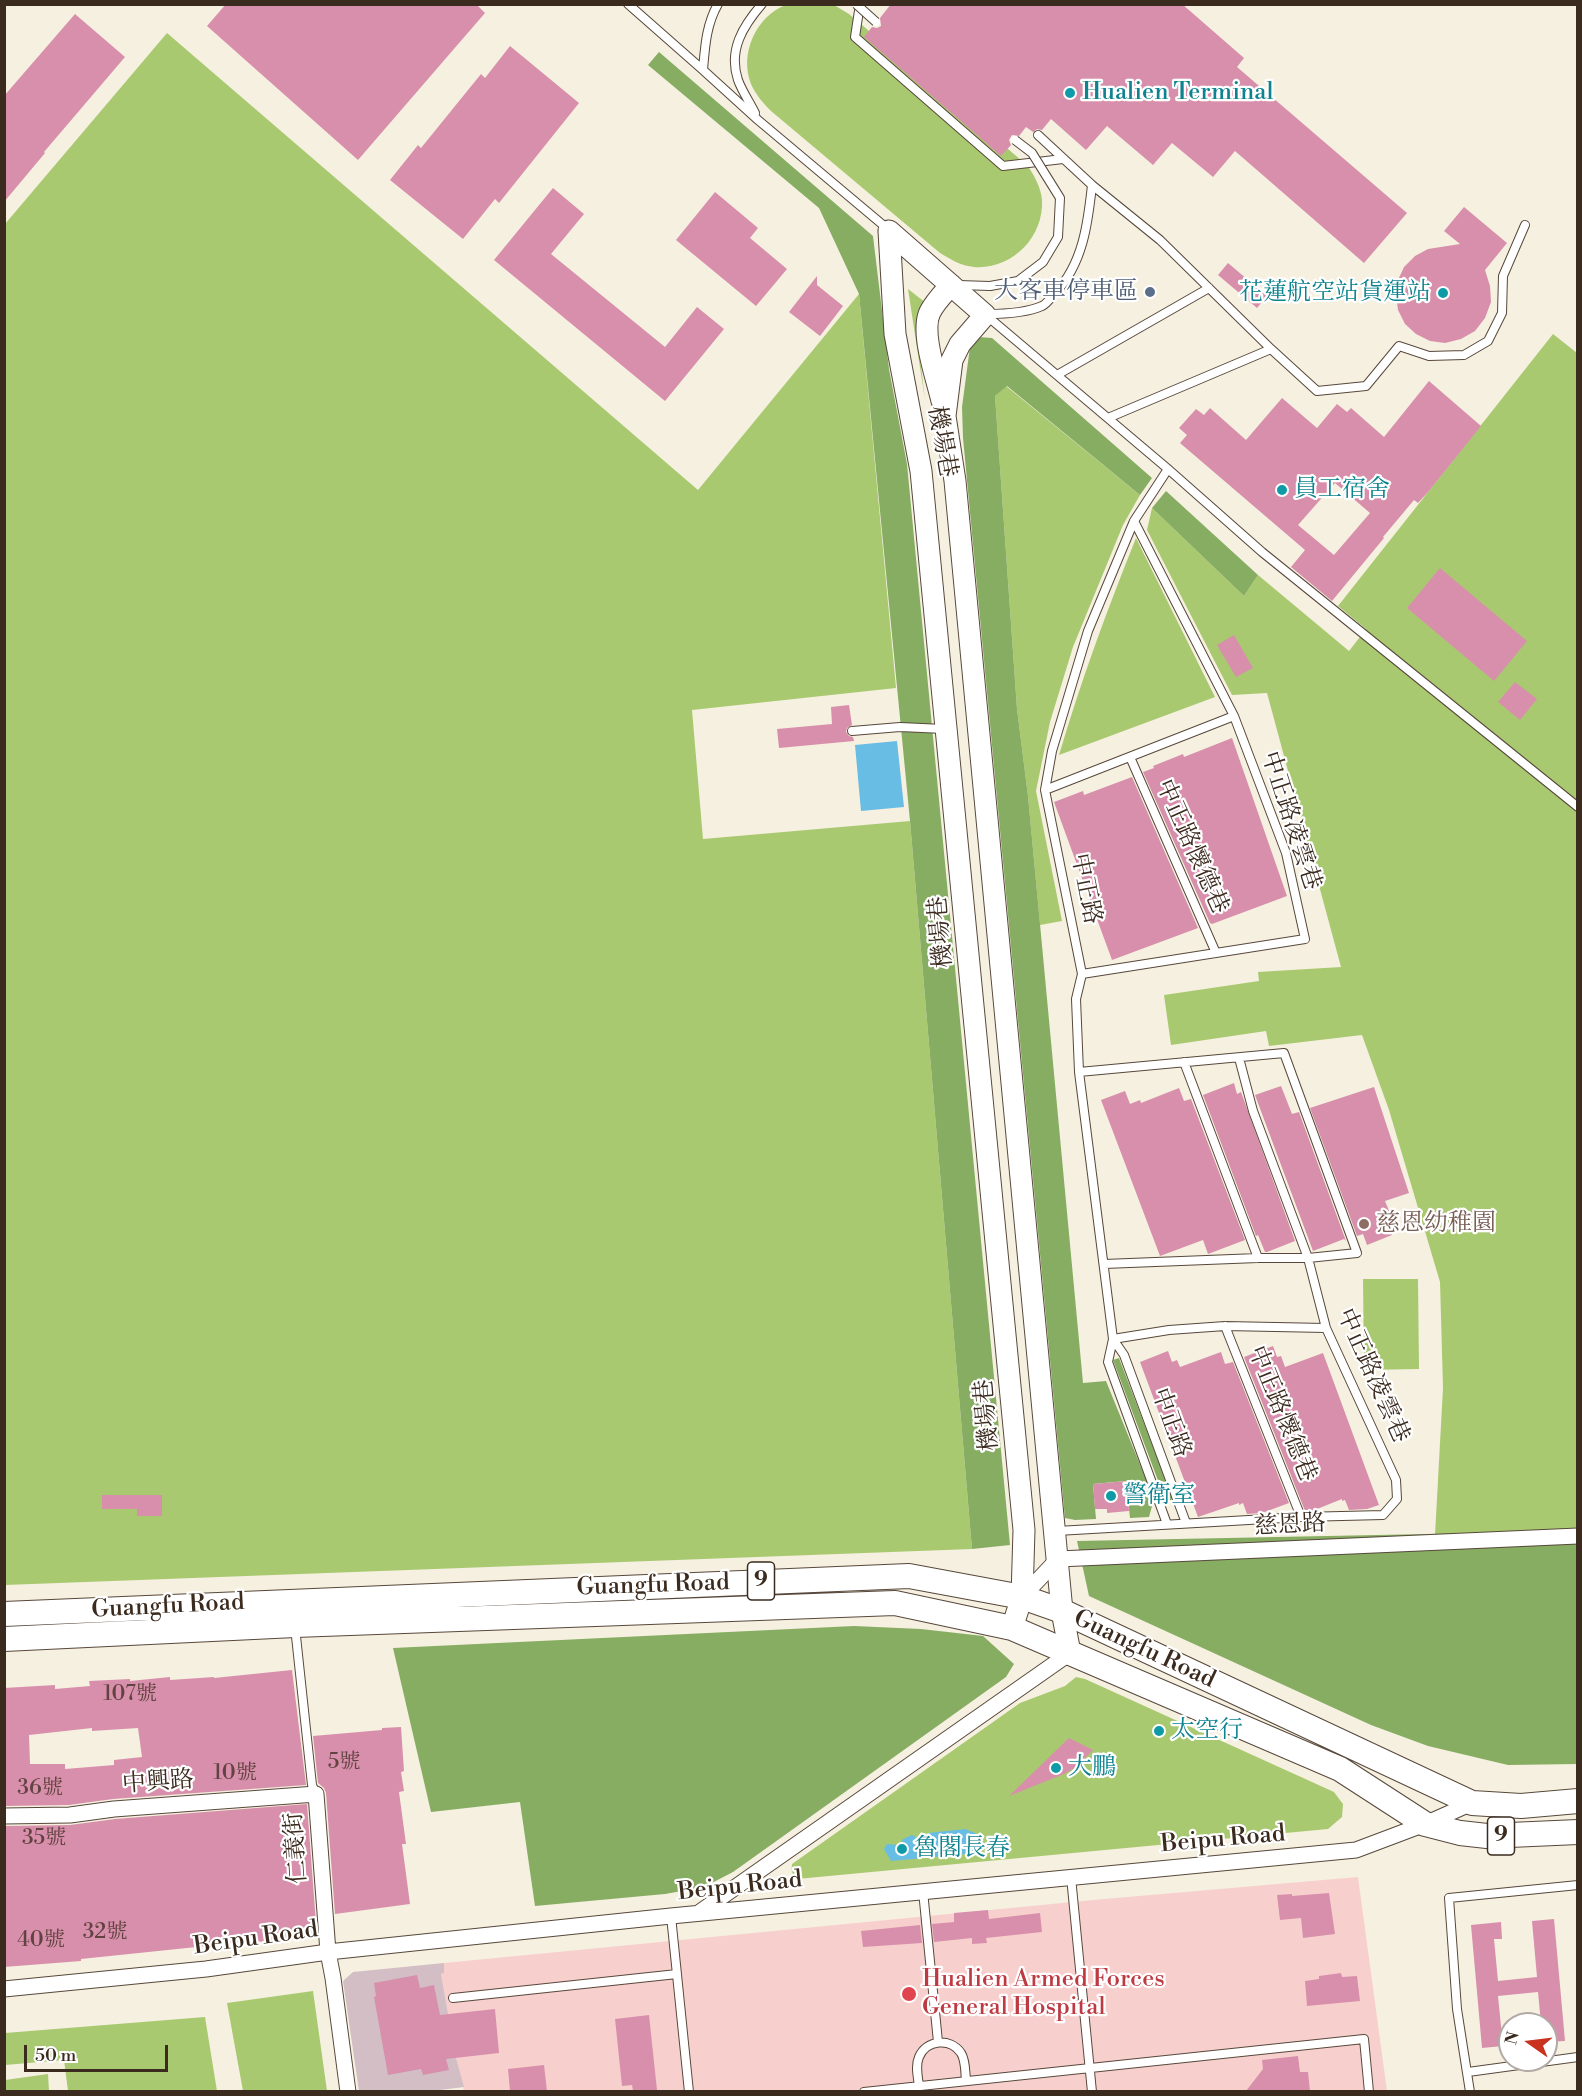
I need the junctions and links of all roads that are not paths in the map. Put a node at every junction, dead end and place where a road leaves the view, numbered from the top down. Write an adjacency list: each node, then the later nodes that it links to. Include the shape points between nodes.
1 (628, 4): 6 (lane)
2 (718, 4): 6 (lane, via 711,16)
3 (762, 4): 7 (lane, via 746,22 735,51 738,80)
4 (858, 4): 5 (lane, bridge); 10 (lane, via 855,37 1003,166)
5 (876, 22)
6 (703, 70): 7 (lane)
7 (758, 120): 13 (lane)
8 (1038, 135): 10 (lane)
9 (1015, 140): 14 (lane, bridge, via 1032,153 1060,198 1058,237 1043,262 1018,281 990,286)
10 (1063, 159): 11 (lane)
11 (1092, 185): 15 (lane, via 1160,240); 16 (lane, via 1081,248 1068,280 1043,306)
12 (1526, 225): 17 (lane, via 1503,276 1502,313 1488,341 1464,355 1429,356 1399,346 1366,386 1317,391)
13 (889, 231): 14 (street); 24 (street, 機場巷, via 895,334 921,471)
14 (951, 285): 16 (street); 19 (street, 機場巷, via 929,313 927,329)
15 (1209, 288): 17 (lane); 18 (lane)
16 (985, 315): 18 (lane); 19 (street, 機場巷, via 960,344 952,360)
17 (1271, 349): 20 (lane)
18 (1057, 375): 20 (lane)
19 (945, 417): 40 (street, 機場巷, via 955,481)
20 (1108, 418): 21 (lane)
21 (1168, 469): 22 (lane, 中正路); 28 (lane, via 1262,552)
22 (1134, 521): 23 (lane, 中正路凌雲巷); 27 (lane, 中正路, via 1088,631 1052,751)
23 (1234, 716): 26 (lane); 29 (lane, 中正路凌雲巷, via 1286,853 1305,939)
24 (948, 729): 25 (lane); 41 (street, 機場巷)
25 (852, 731)
26 (1130, 757): 27 (lane); 29 (lane, 中正路懷德巷)
27 (1045, 790): 30 (lane, 中正路)
28 (1578, 807)
29 (1216, 953): 30 (lane)
30 (1082, 974): 33 (lane, 中正路, via 1076,999)
31 (1239, 1058): 32 (lane); 35 (lane, 中正路凌雲巷, via 1253,1111); 35 (lane, via 1284,1053 1357,1253)
32 (1184, 1062): 33 (lane); 34 (lane)
33 (1079, 1072): 36 (lane, 中正路)
34 (1258, 1258): 35 (lane); 36 (lane)
35 (1308, 1258): 38 (lane, 中正路凌雲巷)
36 (1104, 1264): 39 (lane, 中正路)
37 (1225, 1326): 38 (lane); 39 (lane); 42 (lane, 中正路懷德巷)
38 (1326, 1328): 42 (lane, 中正路凌雲巷, via 1396,1480 1397,1499 1383,1515)
39 (1113, 1339): 43 (lane, 中正路, via 1124,1355); 44 (lane, 中正路, via 1108,1362)
40 (1046, 1424): 41 (street); 45 (street, 機場巷)
41 (1015, 1427): 48 (street, 機場巷, via 1024,1530)
42 (1301, 1517): 43 (lane)
43 (1186, 1523): 44 (lane)
44 (1167, 1524): 45 (lane)
45 (1055, 1531): 47 (street, 機場巷)
46 (1578, 1536): 47 (street, 慈恩路)
47 (1058, 1558): 48 (street); 49 (street, 機場巷)
48 (1022, 1597): 49 (main road, Guangfu Road / 9); 50 (main road, Guangfu Road / 9, via 909,1576); 52 (street, 機場巷)
49 (1062, 1611): 54 (street, 機場巷); 57 (main road, Guangfu Road / 9)
50 (294, 1613): 51 (main road, Guangfu Road / 9); 52 (main road, Guangfu Road / 9, via 896,1603); 53 (main road, Guangfu Road / 9); 55 (lane, 仁義街)
51 (4, 1614)
52 (1012, 1628): 54 (main road, Guangfu Road / 9)
53 (4, 1639)
54 (1070, 1653): 59 (main road, Guangfu Road / 9, via 1340,1769); 64 (street)
55 (316, 1794): 58 (street, 中興路, via 70,1815); 66 (street, 仁義街)
56 (1578, 1801): 57 (main road, 9, via 1521,1806)
57 (1472, 1803): 59 (street, Beipu Road)
58 (4, 1815)
59 (1425, 1824): 60 (main road, 9, via 1487,1836); 61 (street, Beipu Road, via 1356,1850)
60 (1578, 1832)
61 (1071, 1877): 63 (street, Beipu Road); 72 (lane)
62 (1578, 1885): 73 (lane, via 1449,1898 1457,2009)
63 (923, 1891): 64 (street, Beipu Road); 70 (lane)
64 (697, 1913): 65 (street, Beipu Road)
65 (671, 1916): 66 (street, Beipu Road); 67 (lane)
66 (328, 1952): 68 (street, Beipu Road, via 206,1969); 76 (street, 仁義街)
67 (677, 1974): 69 (lane); 77 (lane)
68 (4, 1989)
69 (453, 1998)
70 (938, 2042): 74 (lane, via 960,2052); 75 (lane, via 930,2044 919,2056)
71 (1578, 2057): 73 (lane)
72 (1090, 2068): 74 (lane); 79 (lane); 80 (lane, via 1364,2039)
73 (1468, 2072): 81 (lane)
74 (966, 2081): 75 (lane)
75 (919, 2086): 78 (lane)
76 (348, 2091)
77 (689, 2091)
78 (864, 2091)
79 (1092, 2091)
80 (1369, 2091)
81 (1470, 2091)

